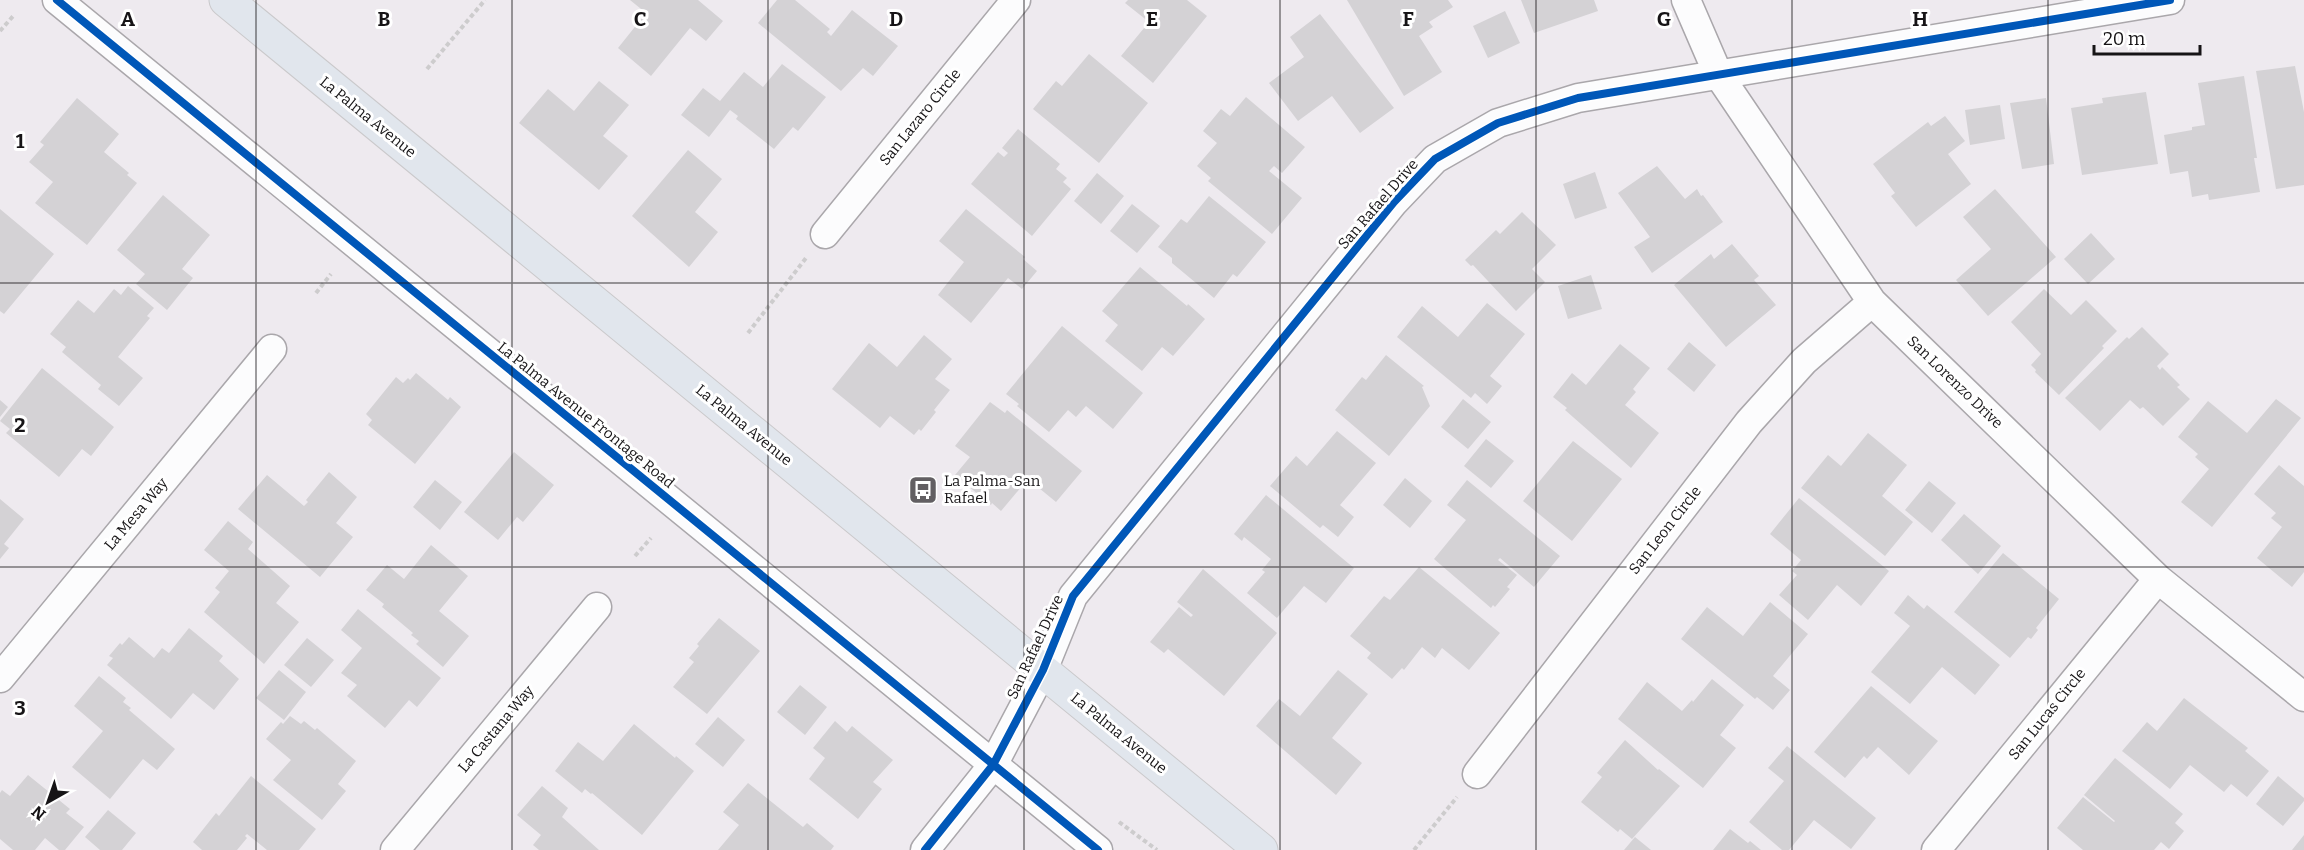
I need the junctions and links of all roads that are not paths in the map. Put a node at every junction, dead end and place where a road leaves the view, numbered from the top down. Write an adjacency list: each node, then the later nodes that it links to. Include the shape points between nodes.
1 (57, 0): 16 (street, La Palma Avenue Frontage Road)
2 (226, 0): 13 (main road, La Palma Avenue)
3 (1016, 0): 8 (street, San Lazaro Circle)
4 (1686, 0): 7 (street, San Lorenzo Drive)
5 (2170, 0): 6 (street, San Rafael Drive)
6 (2049, 10): 7 (street, San Rafael Drive)
7 (1718, 74): 9 (street, San Lorenzo Drive); 13 (street, San Rafael Drive, via 1578,98 1498,123 1435,159 1394,202 1073,596)
8 (825, 234)
9 (1872, 302): 11 (street, San Lorenzo Drive); 17 (street, San Leon Circle, via 1804,361 1749,422)
10 (272, 349): 14 (street, La Mesa Way)
11 (2158, 579): 15 (street, San Lorenzo Drive); 22 (street, San Lucas Circle)
12 (597, 607): 18 (street, La Castana Way)
13 (1043, 670): 16 (street, San Rafael Drive); 21 (main road, La Palma Avenue)
14 (0, 678)
15 (2304, 697)
16 (993, 765): 19 (street, San Rafael Drive); 20 (street, La Palma Avenue Frontage Road)
17 (1477, 774)
18 (395, 850)
19 (925, 850)
20 (1098, 850)
21 (1261, 850)
22 (1936, 850)

